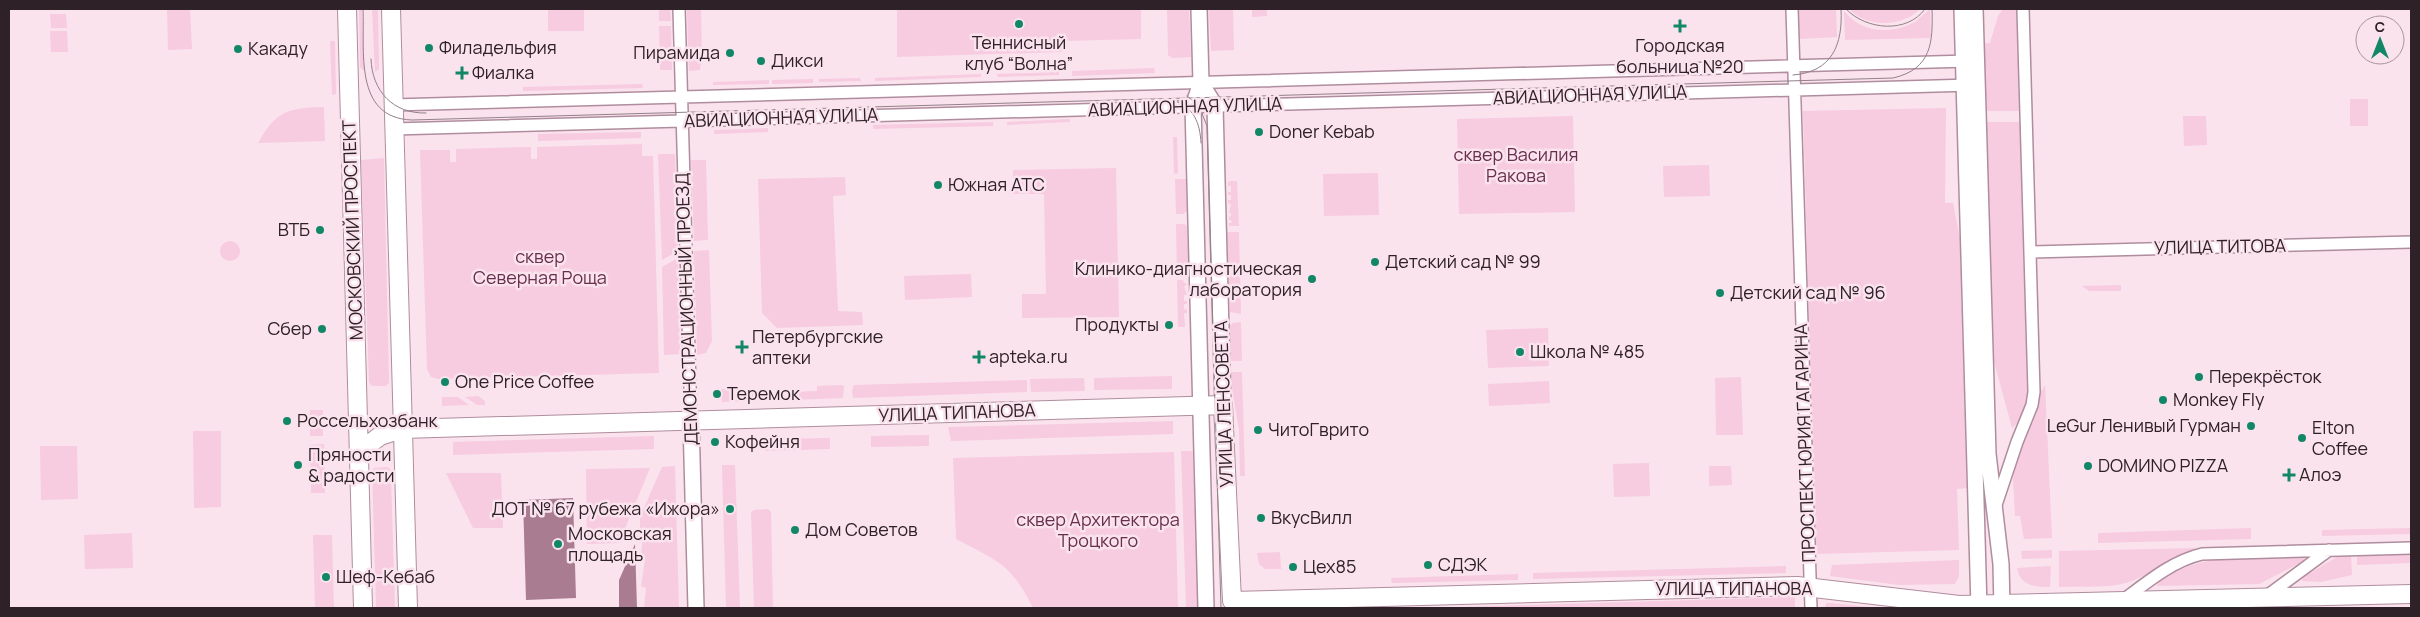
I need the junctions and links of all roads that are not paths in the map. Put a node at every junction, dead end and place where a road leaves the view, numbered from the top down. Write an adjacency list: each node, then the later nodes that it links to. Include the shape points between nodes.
1 (346, 9): 26 (main road, МОСКОВСКИЙ ПРОСПЕКТ)
2 (391, 9): 15 (main road)
3 (679, 9): 14 (street, ДЕМОНСТРАЦИОННЫЙ ПРОЕЗД)
4 (1199, 9): 11 (main road, УЛИЦА ЛЕНСОВЕТА)
5 (1792, 9): 10 (street, ПРОСПЕКТ ЮРИЯ ГАГАРИНА)
6 (1962, 9): 9 (main road)
7 (1975, 9): 9 (main road)
8 (2023, 9): 21 (street)
9 (1970, 61): 10 (street, АВИАЦИОННАЯ УЛИЦА); 12 (main road)
10 (1794, 66): 11 (street, АВИАЦИОННАЯ УЛИЦА); 13 (street, ПРОСПЕКТ ЮРИЯ ГАГАРИНА)
11 (1201, 82): 14 (street, АВИАЦИОННАЯ УЛИЦА); 16 (main road, УЛИЦА ЛЕНСОВЕТА); 17 (main road, УЛИЦА ЛЕНСОВЕТА)
12 (1971, 85): 13 (street, АВИАЦИОННАЯ УЛИЦА); 27 (main road, via 1988,454); 36 (main road)
13 (1794, 90): 17 (street, АВИАЦИОННАЯ УЛИЦА); 30 (street, ПРОСПЕКТ ЮРИЯ ГАГАРИНА)
14 (681, 97): 15 (street, АВИАЦИОННАЯ УЛИЦА); 18 (street, ДЕМОНСТРАЦИОННЫЙ ПРОЕЗД)
15 (393, 105): 19 (main road)
16 (1193, 106): 17 (street, АВИАЦИОННАЯ УЛИЦА); 18 (street, АВИАЦИОННАЯ УЛИЦА); 23 (main road, УЛИЦА ЛЕНСОВЕТА)
17 (1215, 106): 22 (main road, УЛИЦА ЛЕНСОВЕТА)
18 (682, 121): 19 (street, АВИАЦИОННАЯ УЛИЦА); 24 (street, ДЕМОНСТРАЦИОННЫЙ ПРОЕЗД)
19 (394, 129): 25 (main road)
20 (2411, 242): 21 (street, УЛИЦА ТИТОВА)
21 (2030, 252): 27 (street, via 2034,392)
22 (1223, 405): 23 (main road, УЛИЦА ТИПАНОВА); 35 (main road, УЛИЦА ЛЕНСОВЕТА)
23 (1201, 406): 24 (main road, УЛИЦА ТИПАНОВА); 34 (main road, УЛИЦА ЛЕНСОВЕТА)
24 (691, 421): 25 (main road); 40 (main road, ДЕМОНСТРАЦИОННЫЙ ПРОЕЗД)
25 (402, 429): 26 (main road, via 380,436); 39 (main road)
26 (359, 452): 38 (main road, МОСКОВСКИЙ ПРОСПЕКТ)
27 (1995, 509): 37 (main road)
28 (2411, 548): 29 (street)
29 (2329, 550): 32 (street); 33 (street, via 2193,556 2151,579)
30 (1810, 588): 35 (main road, УЛИЦА ТИПАНОВА); 36 (main road, УЛИЦА ТИПАНОВА); 41 (street, ПРОСПЕКТ ЮРИЯ ГАГАРИНА)
31 (2411, 594): 32 (main road, УЛИЦА ТИПАНОВА)
32 (2264, 598): 33 (main road, УЛИЦА ТИПАНОВА)
33 (2120, 602): 37 (main road, УЛИЦА ТИПАНОВА)
34 (1206, 605): 35 (main road, УЛИЦА ТИПАНОВА)
35 (1232, 605)
36 (1979, 607): 37 (main road, УЛИЦА ТИПАНОВА)
37 (2002, 607)
38 (363, 608)
39 (408, 608)
40 (696, 608)
41 (1811, 608)

